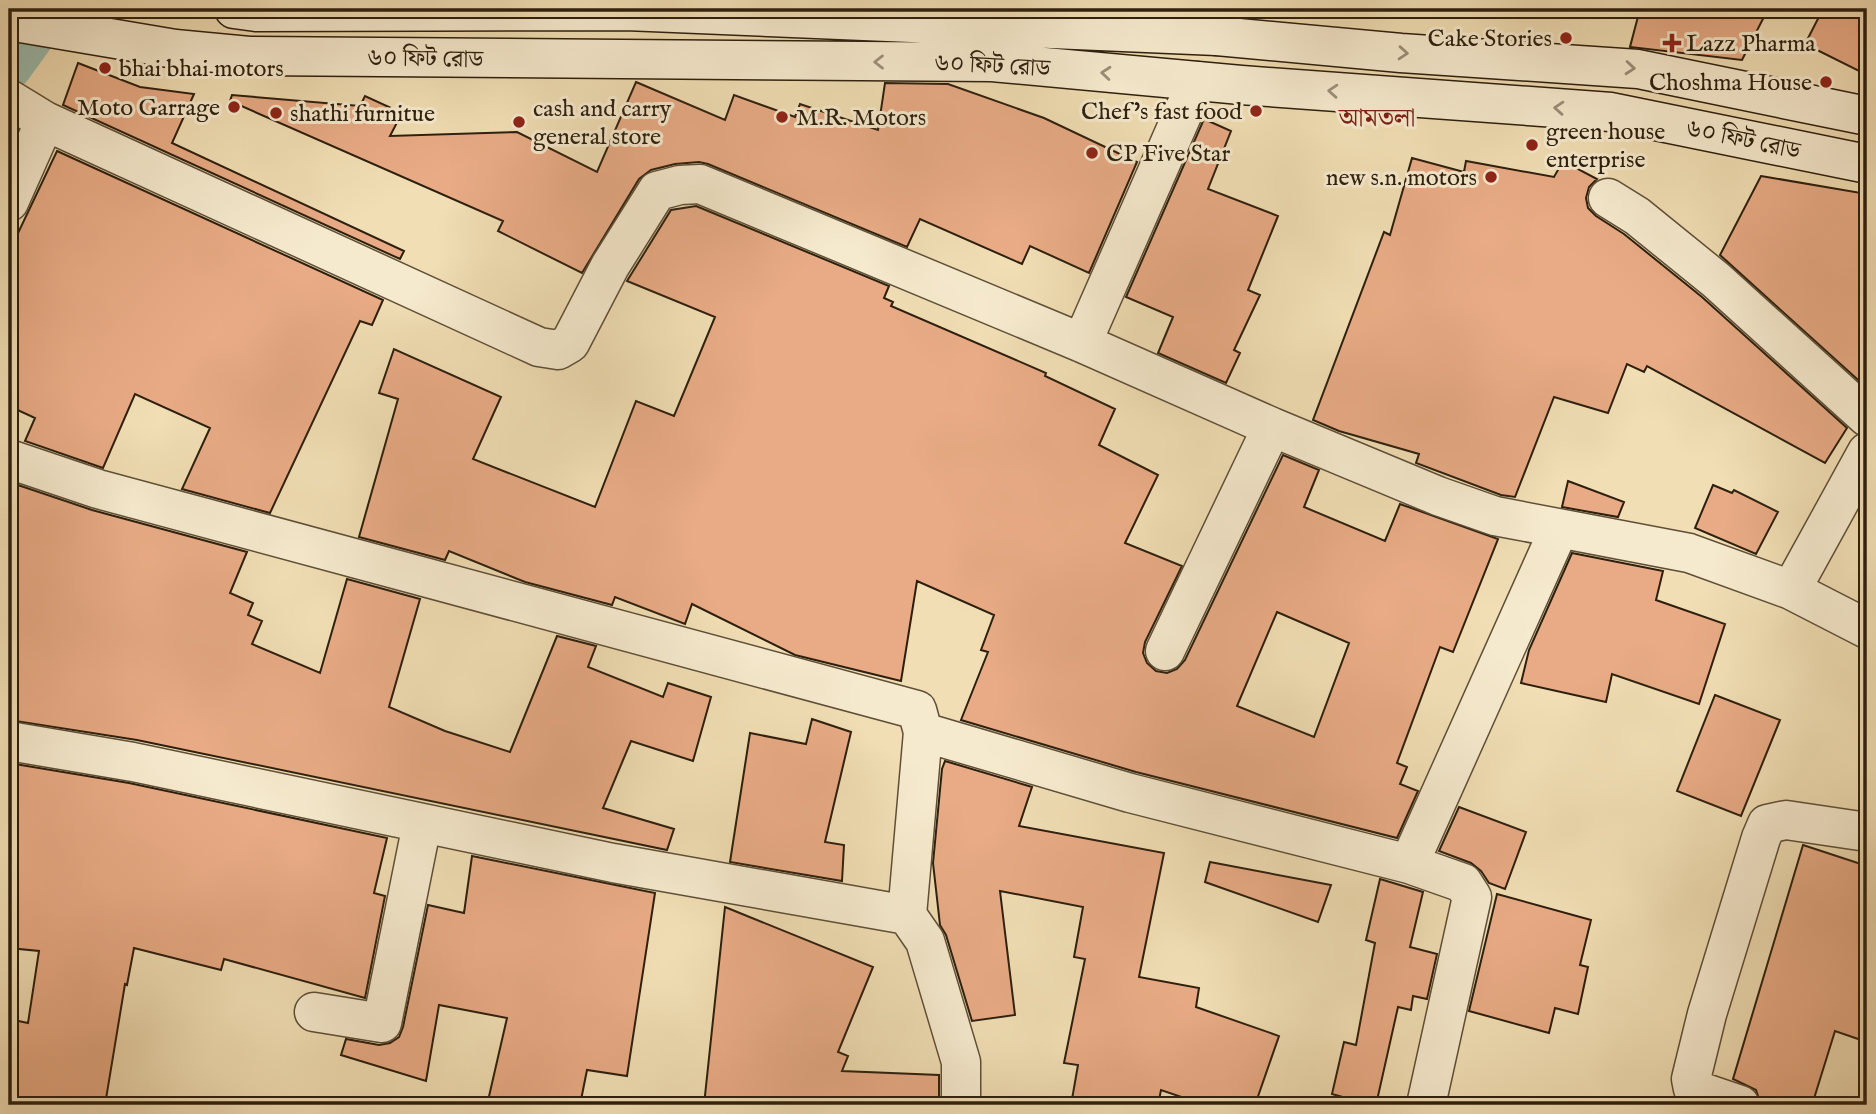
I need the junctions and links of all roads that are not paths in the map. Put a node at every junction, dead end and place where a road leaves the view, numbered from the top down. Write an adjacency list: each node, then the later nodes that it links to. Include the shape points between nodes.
1 (234, 9): 3 (street, ৬০ ফিট রোড, via 626,11)
2 (9, 21): 4 (street, ৬০ ফিট রোড, one-way to 2, via 992,62 249,56 175,49)
3 (1232, 28): 5 (street); 7 (street, ৬০ ফিট রোড, one-way to 7, via 1401,53 1638,69)
4 (1197, 81): 5 (street, ৬০ ফিট রোড); 11 (street)
5 (1241, 85): 8 (street, ৬০ ফিট রোড, one-way to 5, via 1611,112)
6 (29, 111): 10 (street); 11 (street, via 539,347 558,350 570,343 610,266 657,191 700,184)
7 (1867, 116)
8 (1867, 164)
9 (1608, 198): 12 (street, via 1716,280)
10 (9, 202)
11 (1082, 343): 13 (street)
12 (1867, 416)
13 (1272, 427): 16 (street, via 1494,516); 19 (street)
14 (1867, 452): 17 (street)
15 (9, 459): 20 (street, via 112,492 917,710)
16 (1559, 529): 17 (street, via 1689,553); 24 (street)
17 (1791, 590): 18 (street)
18 (1867, 629)
19 (1165, 651)
20 (923, 732): 24 (street, via 1130,793); 25 (street)
21 (9, 741): 22 (street, via 134,762)
22 (422, 824): 25 (street); 26 (street, via 383,1023)
23 (1867, 831): 29 (street, via 1786,820 1767,824 1707,1014 1692,1079 1693,1089)
24 (1409, 864): 28 (street, via 1463,883 1472,897)
25 (907, 915): 27 (street, via 925,941 961,1062)
26 (314, 1012)
27 (961, 1105)
28 (1426, 1105)
29 (1740, 1105)

